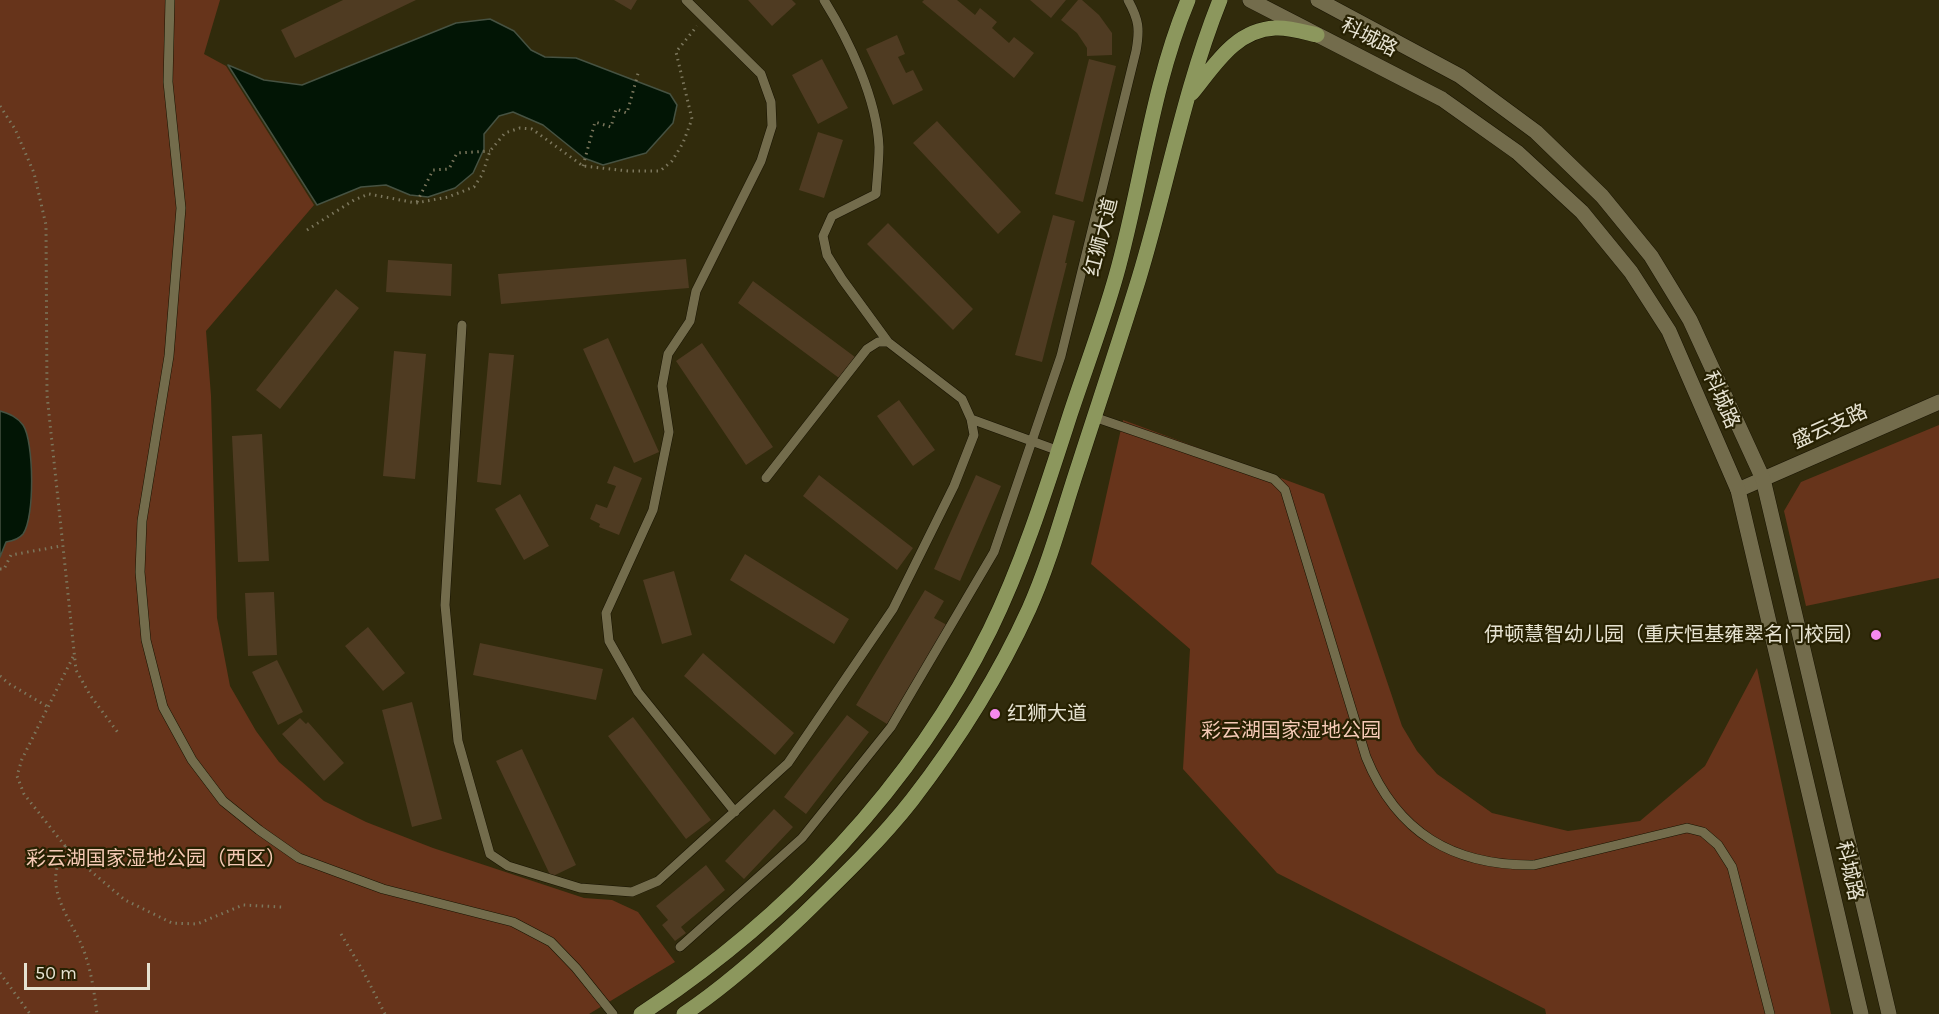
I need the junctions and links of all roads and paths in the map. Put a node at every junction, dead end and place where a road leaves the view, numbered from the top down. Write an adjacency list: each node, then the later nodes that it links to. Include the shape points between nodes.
1 (170, 0): 43 (lane, via 168,82 181,208 169,356 142,521 140,572 146,640 163,707 192,760 223,801 299,858 383,889 513,922 550,942)
2 (686, 0): 9 (lane)
3 (824, 0): 19 (lane, via 839,23 872,101 879,147 876,194 832,216 823,236 826,255)
4 (1128, 0): 23 (lane, via 1140,31 1136,51 1061,356)
5 (1188, 0): 24 (main road, 红狮大道, via 1159,86 1116,275)
6 (1220, 0): 12 (main road)
7 (1250, 0): 10 (main road, 科城路)
8 (1318, 0): 26 (main road, 科城路, via 1460,76 1536,132 1602,196 1650,255 1690,320)
9 (704, 18): 15 (path, via 676,52 692,120 672,161 660,171); 34 (lane, via 761,74 771,102 772,126 760,161 696,291 690,321 668,354 662,386 669,432 653,510 606,614 609,641 638,692)
10 (1317, 35): 12 (main road, via 1277,27 1257,30 1227,50); 27 (main road, 科城路, via 1442,99 1517,152 1582,212 1631,272 1668,331)
11 (639, 70): 15 (path, via 627,112 616,109 611,127 595,122)
12 (1186, 100): 21 (main road, via 1139,277)
13 (0, 106): 28 (path, via 34,173 46,225 47,394)
14 (490, 151): 15 (path, via 505,134 520,128 532,129); 16 (path, via 474,187); 16 (path, via 457,153 449,169 433,170)
15 (583, 165)
16 (416, 203): 17 (path, via 369,194)
17 (308, 230)
18 (462, 325): 34 (lane, via 445,605 458,741 490,854 508,866 580,888 632,892 658,881)
19 (888, 342): 22 (lane, via 962,399); 25 (lane, via 878,342 867,349)
20 (1939, 402): 26 (main road, 盛云支路)
21 (1094, 417): 45 (main road, via 1030,607 937,765 884,832 821,897 760,955); 46 (lane, via 1281,484 1366,758 1390,803 1409,823 1456,853 1509,866 1534,865 1688,828 1703,832 1718,845 1732,867)
22 (971, 419): 23 (lane); 34 (lane, via 974,435 954,486 893,609 788,763)
23 (1032, 441): 24 (lane); 38 (lane, via 994,552 891,727 802,838)
24 (1059, 451): 44 (main road, 红狮大道, via 1002,603 968,670 921,744 837,849 784,902 714,963)
25 (766, 478)
26 (1763, 479): 27 (main road, 盛云支路); 48 (main road, 科城路)
27 (1738, 490): 47 (main road, 科城路)
28 (62, 546): 29 (path, via 11,555 4,569); 30 (path)
29 (0, 569)
30 (74, 655): 32 (path); 33 (path, via 76,670 90,695)
31 (0, 676): 32 (path)
32 (48, 708): 35 (path, via 17,776 24,794)
33 (119, 734)
34 (735, 812)
35 (66, 846): 36 (path, via 125,900 172,923 197,924 243,905); 41 (path, via 57,869 57,892 82,947)
36 (282, 907)
37 (341, 934): 42 (path)
38 (680, 947)
39 (0, 973): 40 (path)
40 (30, 1014)
41 (98, 1014)
42 (385, 1014)
43 (613, 1014)
44 (641, 1014)
45 (684, 1014)
46 (1770, 1014)
47 (1861, 1014)
48 (1888, 1014)

